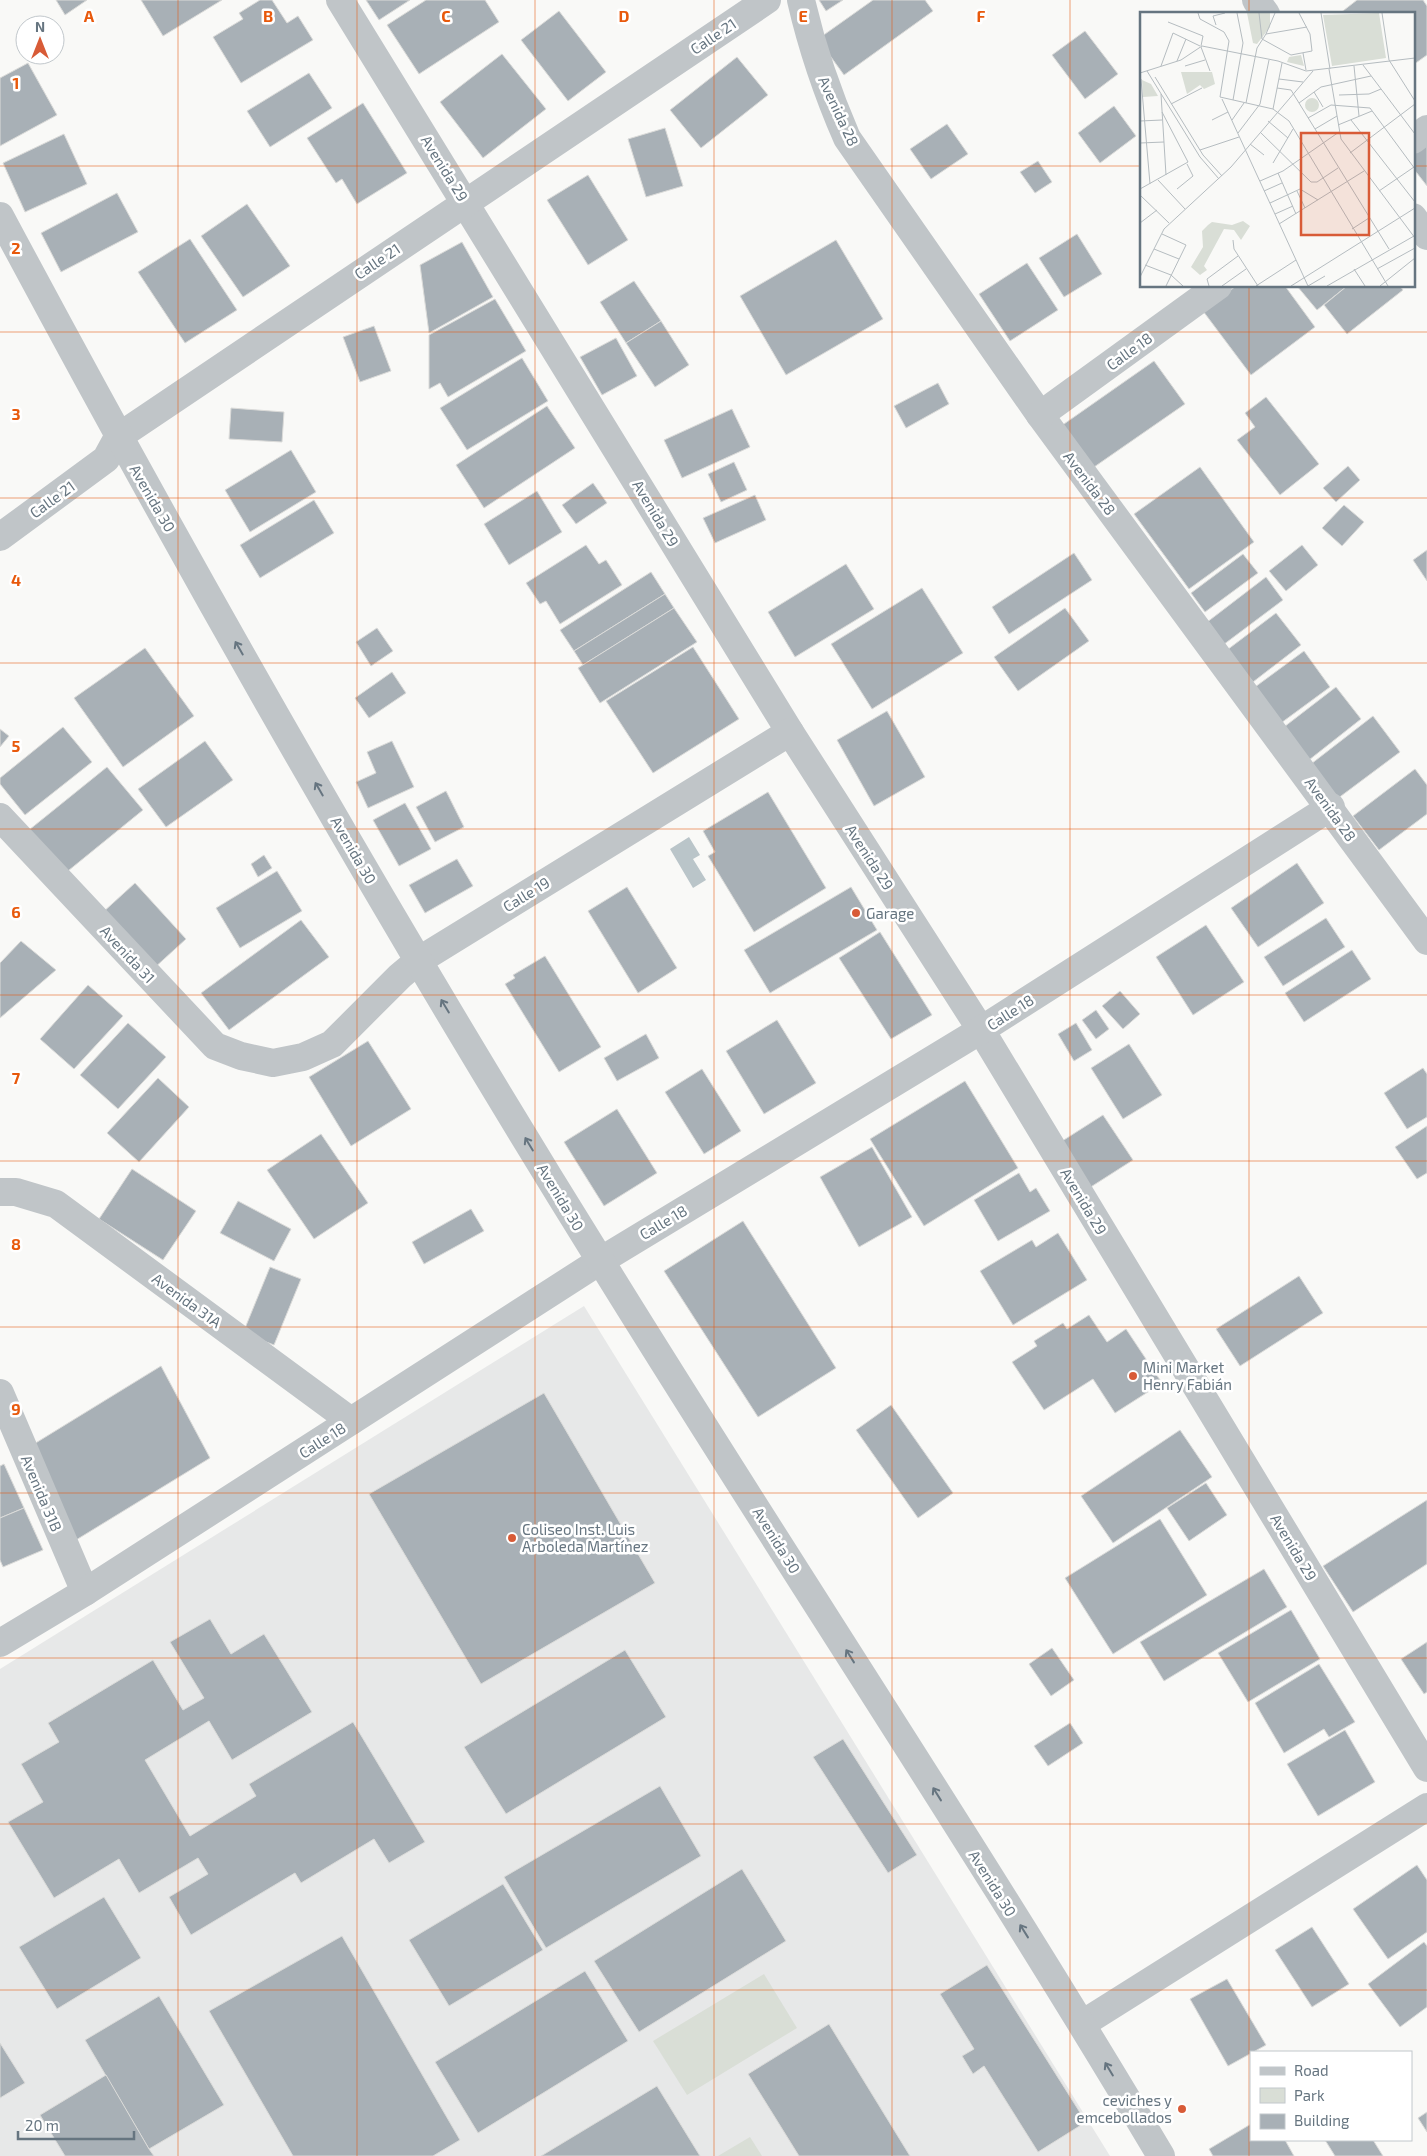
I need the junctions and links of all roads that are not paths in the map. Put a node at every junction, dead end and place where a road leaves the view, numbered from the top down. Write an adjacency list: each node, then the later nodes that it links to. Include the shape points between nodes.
1 (340, 0): 8 (street, Avenida 29)
2 (767, 0): 8 (street, Calle 21)
3 (801, 0): 13 (street, Avenida 28, via 812,48 847,138)
4 (1256, 0): 5 (street)
5 (1265, 12)
6 (1427, 129): 7 (street)
7 (1414, 139)
8 (466, 201): 14 (street, Calle 21); 16 (street, Avenida 29)
9 (0, 216): 14 (street, Avenida 30)
10 (1414, 218): 11 (street)
11 (1427, 236)
12 (1215, 288): 13 (street, Calle 18)
13 (1040, 415): 17 (street, Avenida 28)
14 (118, 437): 15 (street, Calle 21, via 106,459); 20 (street, Avenida 30, one-way to 14)
15 (0, 537)
16 (790, 732): 20 (street, Calle 19); 21 (street, Avenida 29)
17 (1331, 807): 19 (street, Avenida 28); 21 (street, Calle 18)
18 (0, 818): 22 (street, Avenida 31, via 215,1046)
19 (1427, 941)
20 (418, 961): 22 (street, Calle 19, via 332,1044 304,1058); 24 (street, Avenida 30, one-way to 20)
21 (981, 1030): 24 (street, Calle 18); 29 (street, Avenida 29)
22 (273, 1063)
23 (8, 1192): 26 (street, Avenida 31A, via 56,1204)
24 (600, 1261): 26 (street, Calle 18); 31 (street, Avenida 30, one-way to 24)
25 (0, 1393): 27 (street, Avenida 31B)
26 (351, 1421): 27 (street, Calle 18)
27 (85, 1592): 28 (street, Calle 18)
28 (0, 1643)
29 (1427, 1768)
30 (1427, 1807): 31 (street)
31 (1082, 2024): 32 (street, Avenida 30, one-way to 31)
32 (1161, 2156)

